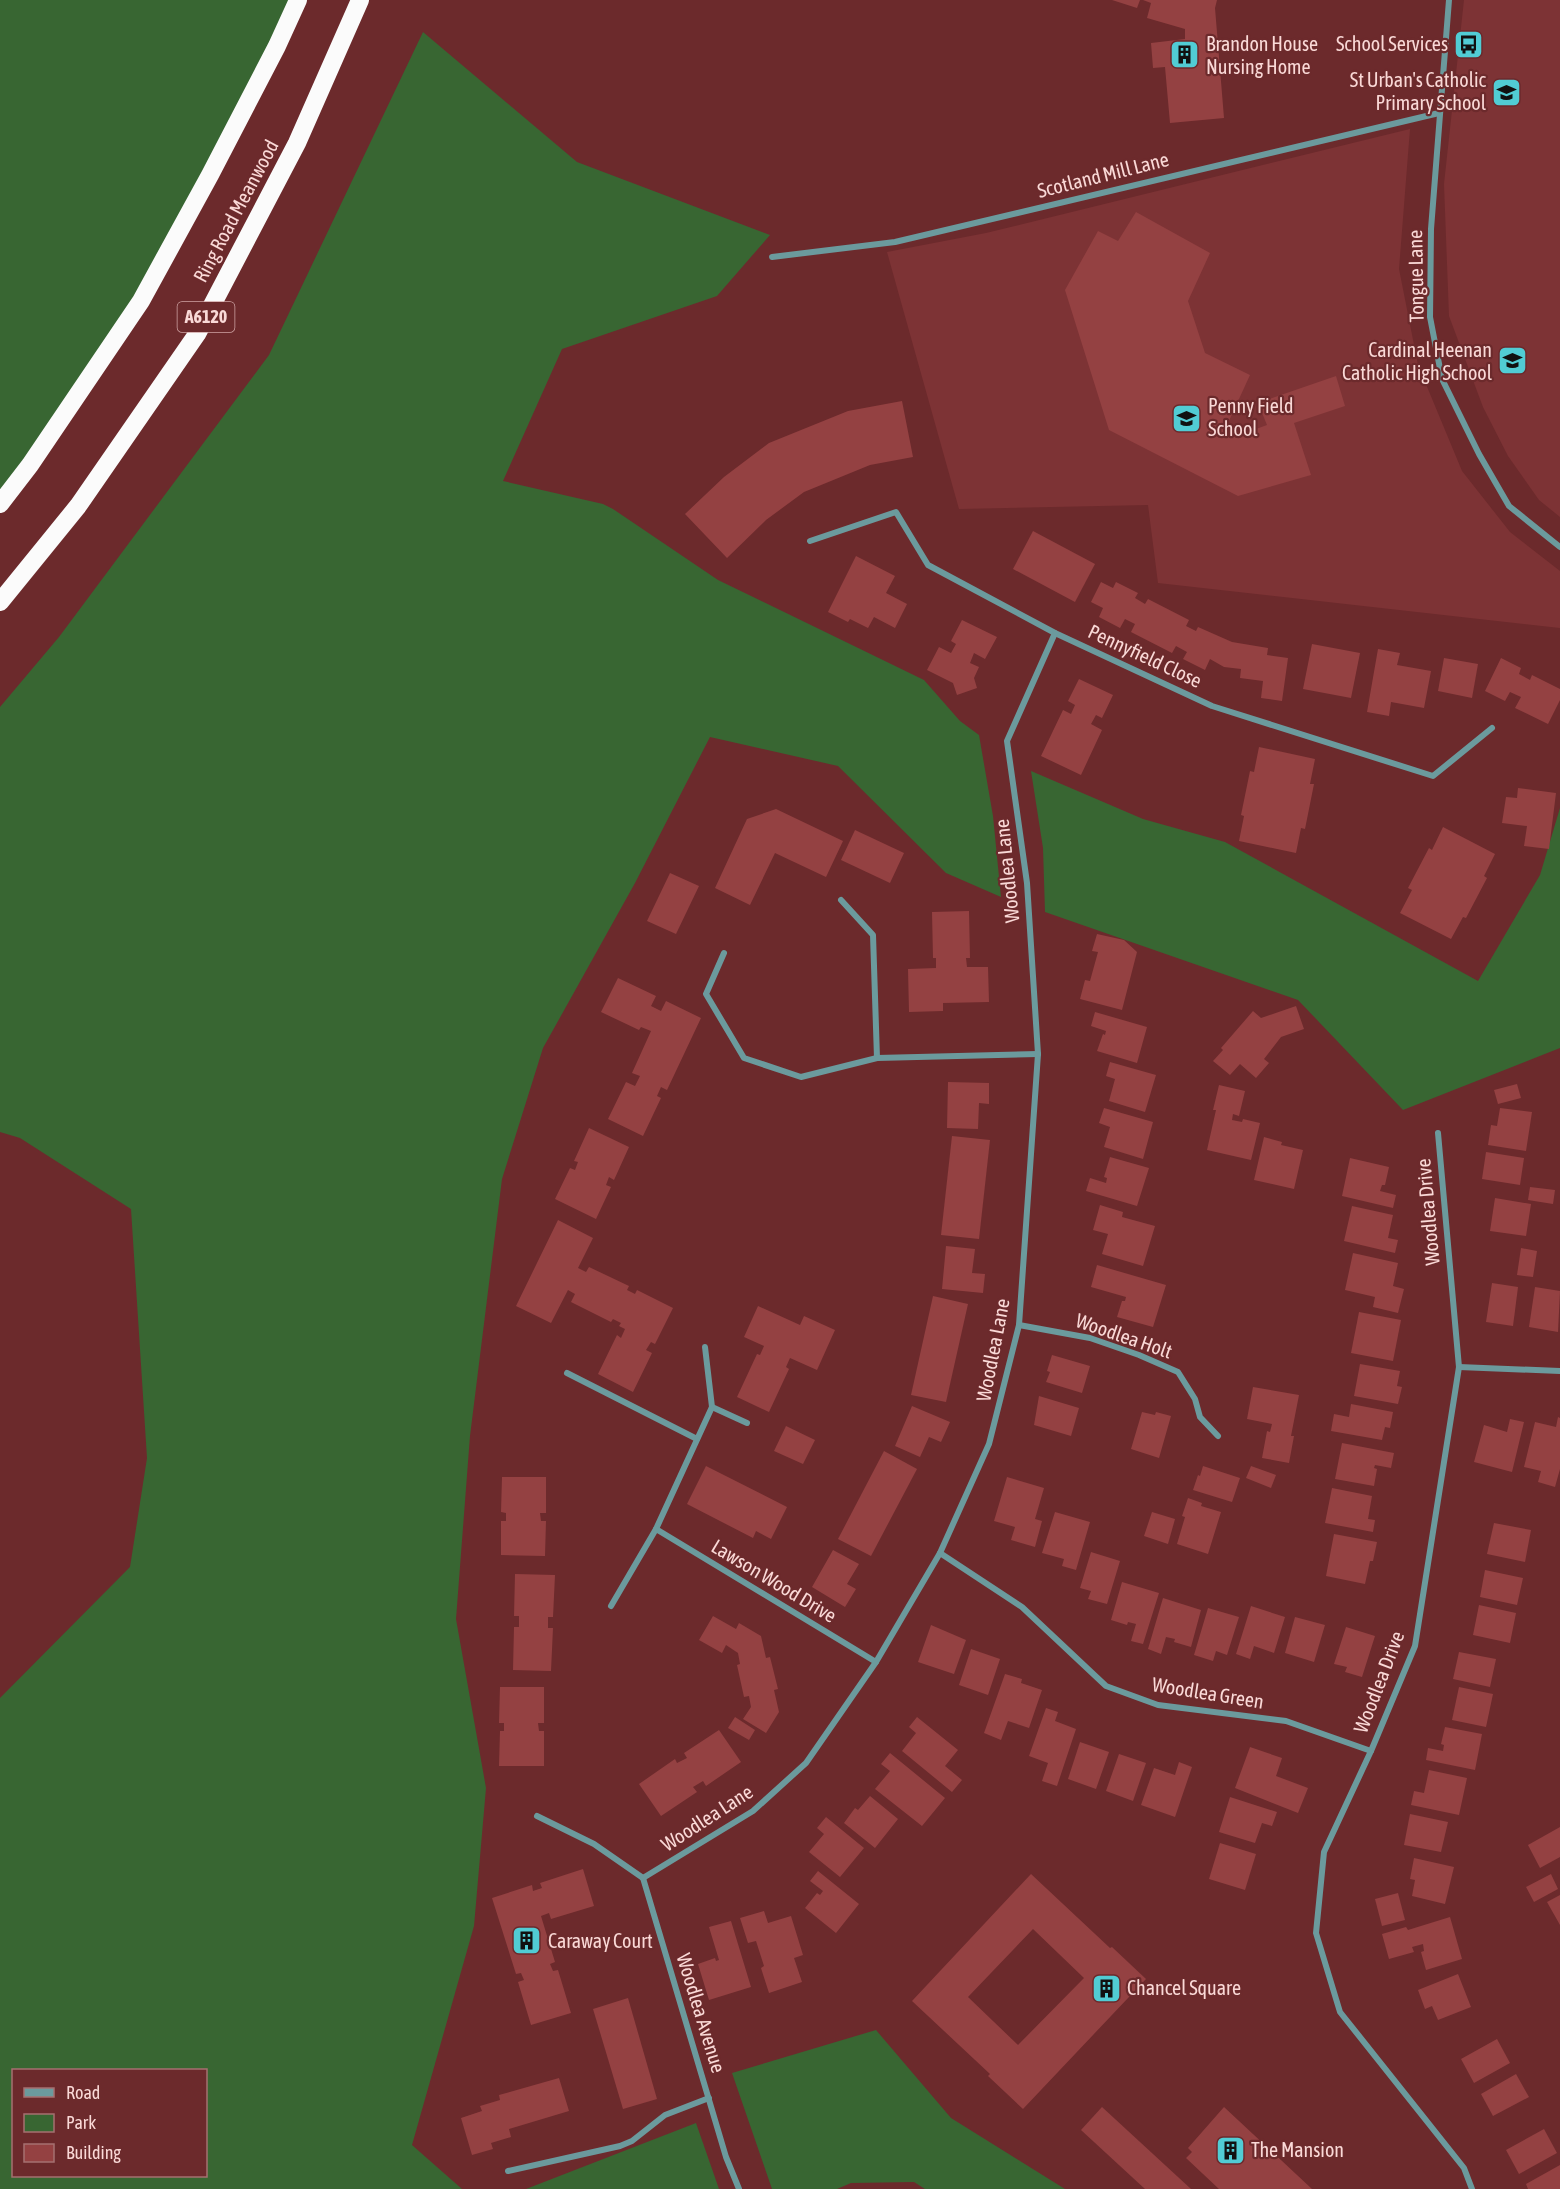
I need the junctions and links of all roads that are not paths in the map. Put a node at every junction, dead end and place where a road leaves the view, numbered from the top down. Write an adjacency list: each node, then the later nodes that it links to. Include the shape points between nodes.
1 (298, 0): 6 (highway, Ring Road Meanwood, via 141,302)
2 (360, 0): 9 (highway, Ring Road Meanwood / A6120, via 297,143 197,334 78,506)
3 (1449, 0): 4 (street, Tongue Lane)
4 (1439, 113): 5 (street, Scotland Mill Lane, via 895,242); 8 (street, Tongue Lane, via 1430,317 1442,379 1509,506)
5 (772, 257)
6 (0, 504)
7 (810, 541): 10 (street, Pennyfield Close, via 896,512 928,565)
8 (1560, 547)
9 (0, 602)
10 (1055, 633): 11 (street, Pennyfield Close, via 1212,706 1432,776); 14 (street, Woodlea Lane, via 1007,741 1027,883)
11 (1492, 728)
12 (841, 900): 15 (street, via 873,935)
13 (724, 953): 15 (street, via 706,994 744,1058 801,1077)
14 (1038, 1054): 15 (street); 17 (street, Woodlea Lane)
15 (877, 1058)
16 (1438, 1132): 19 (street, Woodlea Drive)
17 (1019, 1325): 24 (street, Woodlea Holt, via 1090,1338 1178,1372 1195,1399 1200,1417); 27 (street, Woodlea Lane, via 989,1444)
18 (705, 1347): 22 (street)
19 (1459, 1367): 20 (street); 30 (street, Woodlea Drive, via 1415,1646)
20 (1560, 1371)
21 (567, 1372): 25 (street)
22 (712, 1407): 23 (street); 25 (street)
23 (747, 1423)
24 (1218, 1436)
25 (697, 1439): 26 (street)
26 (656, 1529): 28 (street); 29 (street, Lawson Wood Drive)
27 (940, 1552): 29 (street, Woodlea Lane); 30 (street, Woodlea Green, via 1022,1607 1106,1686 1158,1705 1286,1721)
28 (611, 1606)
29 (876, 1662): 32 (street, Woodlea Lane, via 806,1763 753,1811)
30 (1371, 1751): 36 (street, Woodlea Drive, via 1324,1852 1316,1933 1340,2012 1464,2168)
31 (537, 1815): 32 (street, via 594,1844)
32 (644, 1878): 33 (street, Woodlea Avenue)
33 (709, 2098): 34 (street, via 665,2115 620,2146); 35 (street, Woodlea Avenue)
34 (508, 2171)
35 (739, 2189)
36 (1472, 2189)

